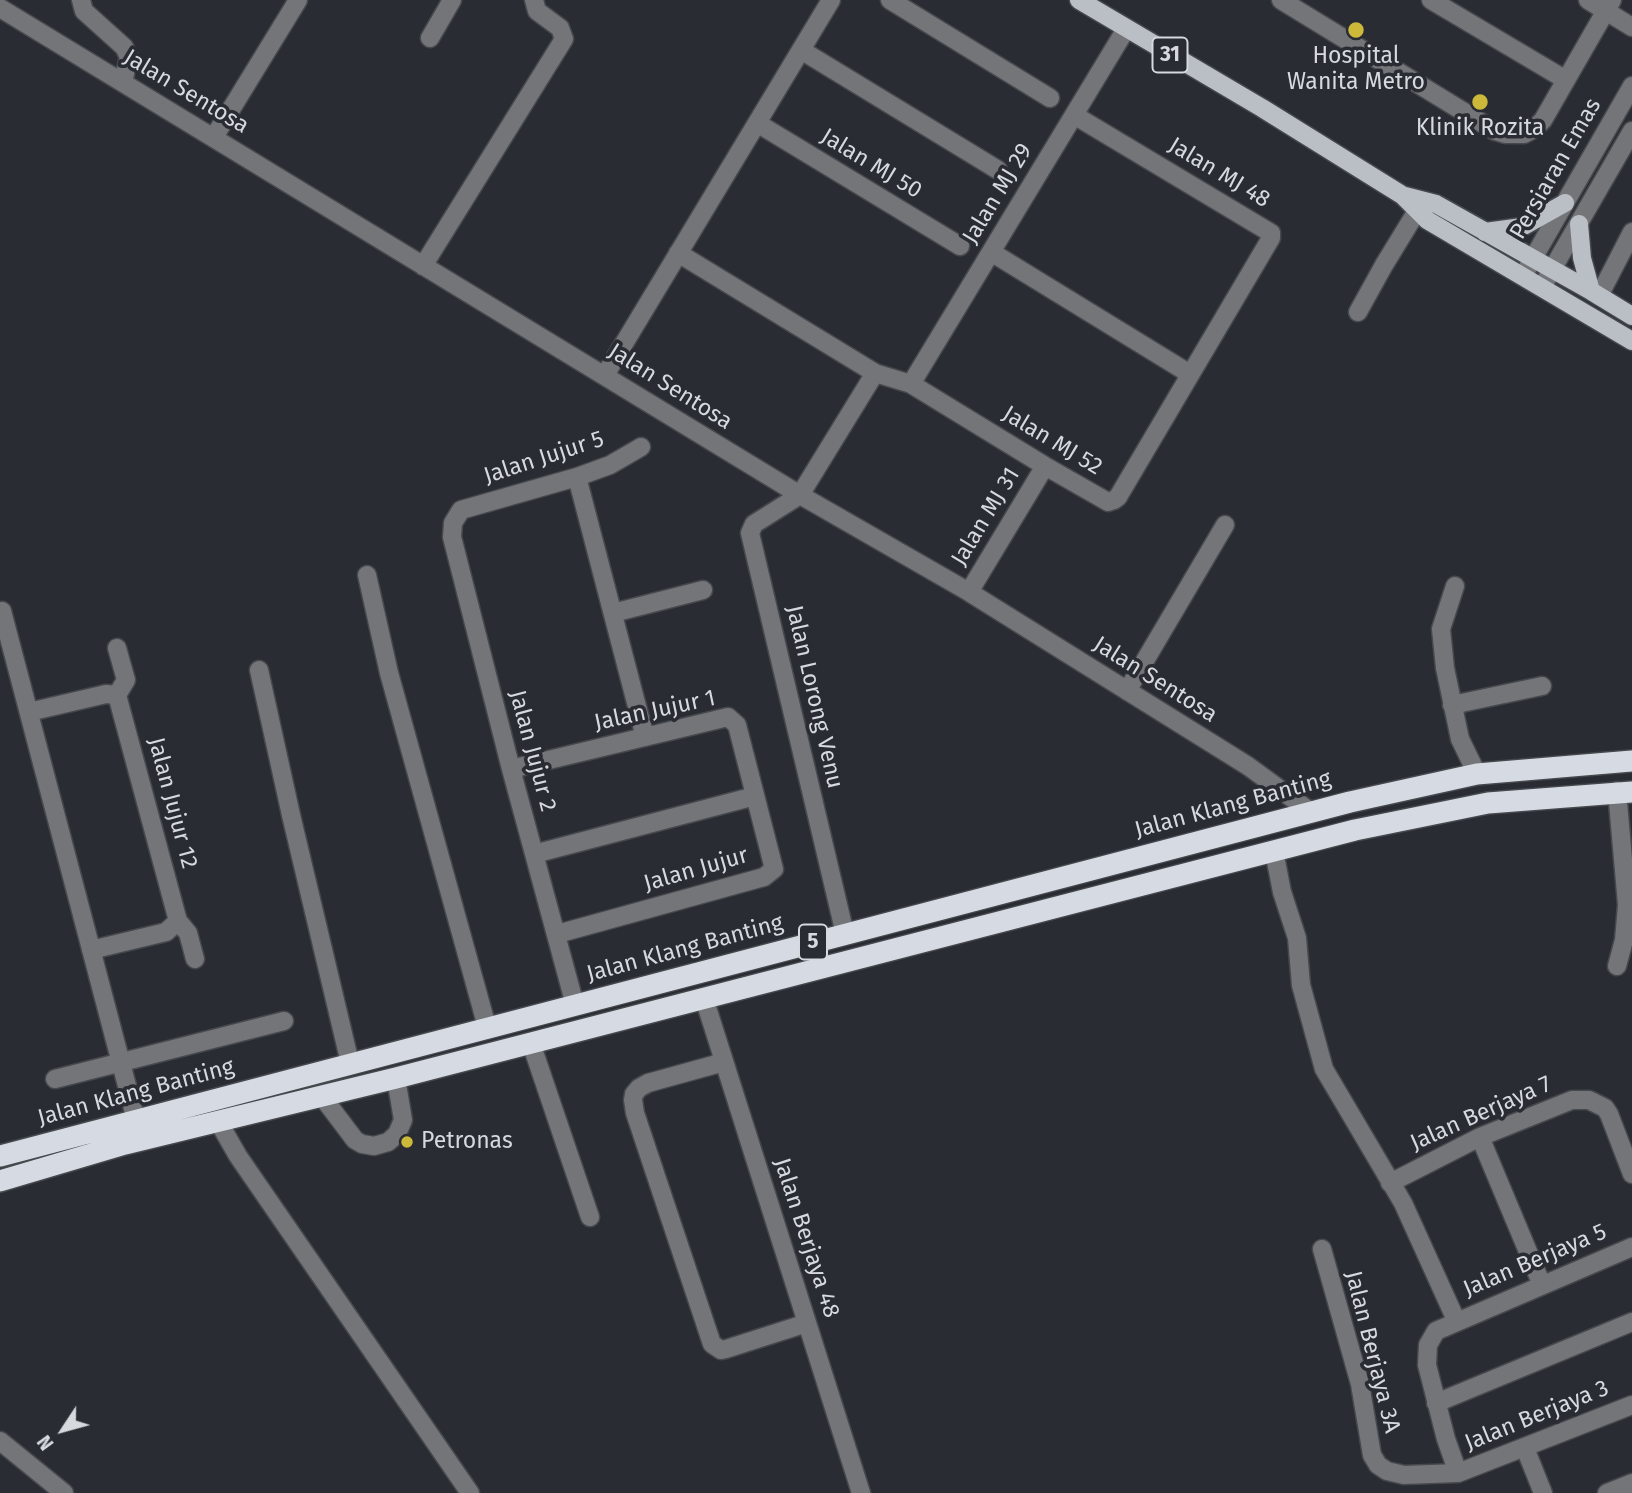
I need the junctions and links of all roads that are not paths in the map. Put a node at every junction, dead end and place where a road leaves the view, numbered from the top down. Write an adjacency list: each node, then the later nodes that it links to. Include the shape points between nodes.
1 (81, 0): 18 (street, via 85,11 124,47 129,57)
2 (298, 0): 24 (street)
3 (452, 0): 15 (street)
4 (534, 0): 36 (street, via 537,11 560,28 564,39)
5 (831, 0): 16 (street)
6 (890, 0): 20 (street)
7 (1079, 0): 14 (main road, 31)
8 (1431, 0): 17 (street)
9 (1588, 0): 11 (street)
10 (1284, 1): 17 (street, via 1504,134 1524,134 1535,128)
11 (1609, 6): 13 (street); 17 (street)
12 (0, 8): 18 (street, Jalan Sentosa)
13 (1632, 27)
14 (1126, 29): 21 (street, Jalan MJ 29); 26 (main road, 31)
15 (430, 38)
16 (801, 50): 22 (street); 25 (street)
17 (1566, 80)
18 (122, 82): 24 (street, Jalan Sentosa)
19 (1632, 86): 27 (street, Persiaran Emas)
20 (1051, 98)
21 (1074, 115): 33 (street, Jalan MJ 29); 45 (street, Jalan MJ 48, via 1271,233)
22 (757, 123): 32 (street, Jalan MJ 50); 34 (street)
23 (1632, 131): 29 (street, Persiaran Emas)
24 (214, 137): 36 (street, Jalan Sentosa)
25 (998, 170)
26 (1402, 195): 28 (main road, 31); 30 (main road, 31, via 1436,204)
27 (1565, 204): 30 (main road, via 1522,227); 35 (street, Persiaran Emas)
28 (1418, 211): 38 (main road, 31); 41 (street)
29 (1579, 224): 37 (street, Persiaran Emas); 40 (main road, via 1582,258)
30 (1485, 232): 35 (main road, 31)
31 (1632, 232): 40 (street)
32 (960, 246)
33 (991, 252): 45 (street); 47 (street, Jalan MJ 29)
34 (678, 253): 44 (street); 46 (street)
35 (1532, 259): 37 (main road, 31); 38 (street, Persiaran Emas)
36 (423, 266): 46 (street, Jalan Sentosa)
37 (1552, 269): 39 (street, Persiaran Emas); 40 (main road, 31)
38 (1523, 276): 39 (main road, 31)
39 (1542, 287): 43 (main road, 31)
40 (1595, 293): 42 (main road, 31)
41 (1359, 312)
42 (1632, 316)
43 (1632, 341)
44 (875, 373): 47 (street, Jalan MJ 52); 51 (street)
45 (1190, 374): 49 (street, Jalan MJ 52, via 1114,500 1108,502)
46 (604, 375): 51 (street, Jalan Sentosa)
47 (911, 384): 49 (street, Jalan MJ 52)
48 (641, 447): 50 (street, Jalan Jujur 5)
49 (1045, 466): 57 (street, Jalan MJ 31)
50 (578, 477): 52 (street, Jalan Jujur 5); 59 (street)
51 (800, 495): 57 (street, Jalan Sentosa); 78 (street, Jalan Lorong Venu, via 754,524 750,533)
52 (461, 510): 69 (street, Jalan Jujur 2, via 452,537)
53 (1225, 525): 63 (street)
54 (367, 575): 85 (street, via 392,686)
55 (1455, 586): 65 (street, via 1441,629)
56 (703, 590): 59 (street)
57 (969, 592): 63 (street, Jalan Sentosa)
58 (2, 611): 66 (street)
59 (613, 613): 67 (street)
60 (117, 648): 64 (street, via 126,680)
61 (259, 670): 89 (street)
62 (1542, 686): 65 (street)
63 (1128, 691): 73 (street, Jalan Sentosa, via 1248,766)
64 (117, 695): 66 (street); 76 (street, Jalan Jujur 12)
65 (1451, 705): 70 (street, via 1460,739)
66 (29, 712): 79 (street)
67 (645, 737): 69 (street, Jalan Jujur 1); 72 (street, Jalan Jujur 1, via 728,717 737,725)
68 (1632, 761): 70 (highway, Jalan Klang Banting / 5)
69 (511, 769): 75 (street, Jalan Jujur 2)
70 (1477, 774): 73 (highway, Jalan Klang Banting / 5)
71 (1624, 792): 74 (highway, Jalan Klang Banting / 5, via 1488,803); 81 (street, via 1627,905)
72 (755, 796): 75 (street); 77 (street, Jalan Jujur, via 774,869 764,877)
73 (1311, 812): 78 (highway, Jalan Klang Banting / 5)
74 (1274, 851): 82 (highway, Jalan Klang Banting / 5); 99 (street, via 1297,938 1301,985 1324,1069)
75 (534, 854): 77 (street, Jalan Jujur 2)
76 (178, 921): 79 (street, via 166,932); 80 (street, Jalan Jujur 12, via 188,933)
77 (557, 934): 83 (street, Jalan Jujur 2)
78 (845, 934): 83 (highway, Jalan Klang Banting / 5)
79 (91, 950): 87 (street)
80 (195, 959)
81 (1617, 966)
82 (704, 998): 86 (highway, Jalan Klang Banting / 5); 88 (street, Jalan Berjaya 48)
83 (575, 1005): 85 (highway, Jalan Klang Banting / 5)
84 (284, 1021): 87 (street)
85 (487, 1027): 89 (highway, Jalan Klang Banting / 5)
86 (533, 1049): 90 (highway, Jalan Klang Banting / 5); 100 (street)
87 (121, 1062): 91 (street); 93 (street)
88 (724, 1062): 106 (street, Jalan Berjaya 48); 106 (street, via 639,1088 633,1100 635,1113 712,1344 726,1349)
89 (350, 1063): 93 (highway, Jalan Klang Banting / 5)
90 (396, 1078): 92 (highway, Jalan Klang Banting / 5); 92 (street, via 403,1120 397,1134 374,1146 355,1140)
91 (55, 1079)
92 (321, 1095): 94 (highway, Jalan Klang Banting / 5)
93 (136, 1120): 96 (highway, Jalan Klang Banting / 5)
94 (218, 1121): 98 (highway, Jalan Klang Banting / 5); 115 (street)
95 (1480, 1137): 97 (street, Jalan Berjaya 7, via 1572,1100 1589,1100 1609,1114); 99 (street, Jalan Berjaya 7); 103 (street)
96 (0, 1156)
97 (1632, 1174)
98 (0, 1181)
99 (1390, 1183): 104 (street)
100 (590, 1217)
101 (1322, 1250): 111 (street, Jalan Berjaya 3A)
102 (1631, 1250): 103 (street, Jalan Berjaya 5)
103 (1542, 1284): 104 (street, Jalan Berjaya 5)
104 (1456, 1320): 107 (street, Jalan Berjaya 5, via 1436,1331 1428,1345 1427,1365)
105 (1632, 1322): 107 (street)
106 (807, 1323): 116 (street, Jalan Berjaya 48)
107 (1436, 1404): 112 (street)
108 (1632, 1405): 110 (street, Jalan Berjaya 3)
109 (0, 1441): 114 (street)
110 (1525, 1448): 112 (street, Jalan Berjaya 3); 117 (street)
111 (1378, 1465): 112 (street, Jalan Berjaya 3, via 1404,1475)
112 (1458, 1473)
113 (1632, 1483): 118 (street)
114 (64, 1493)
115 (471, 1493)
116 (861, 1493)
117 (1543, 1493)
118 (1607, 1493)

